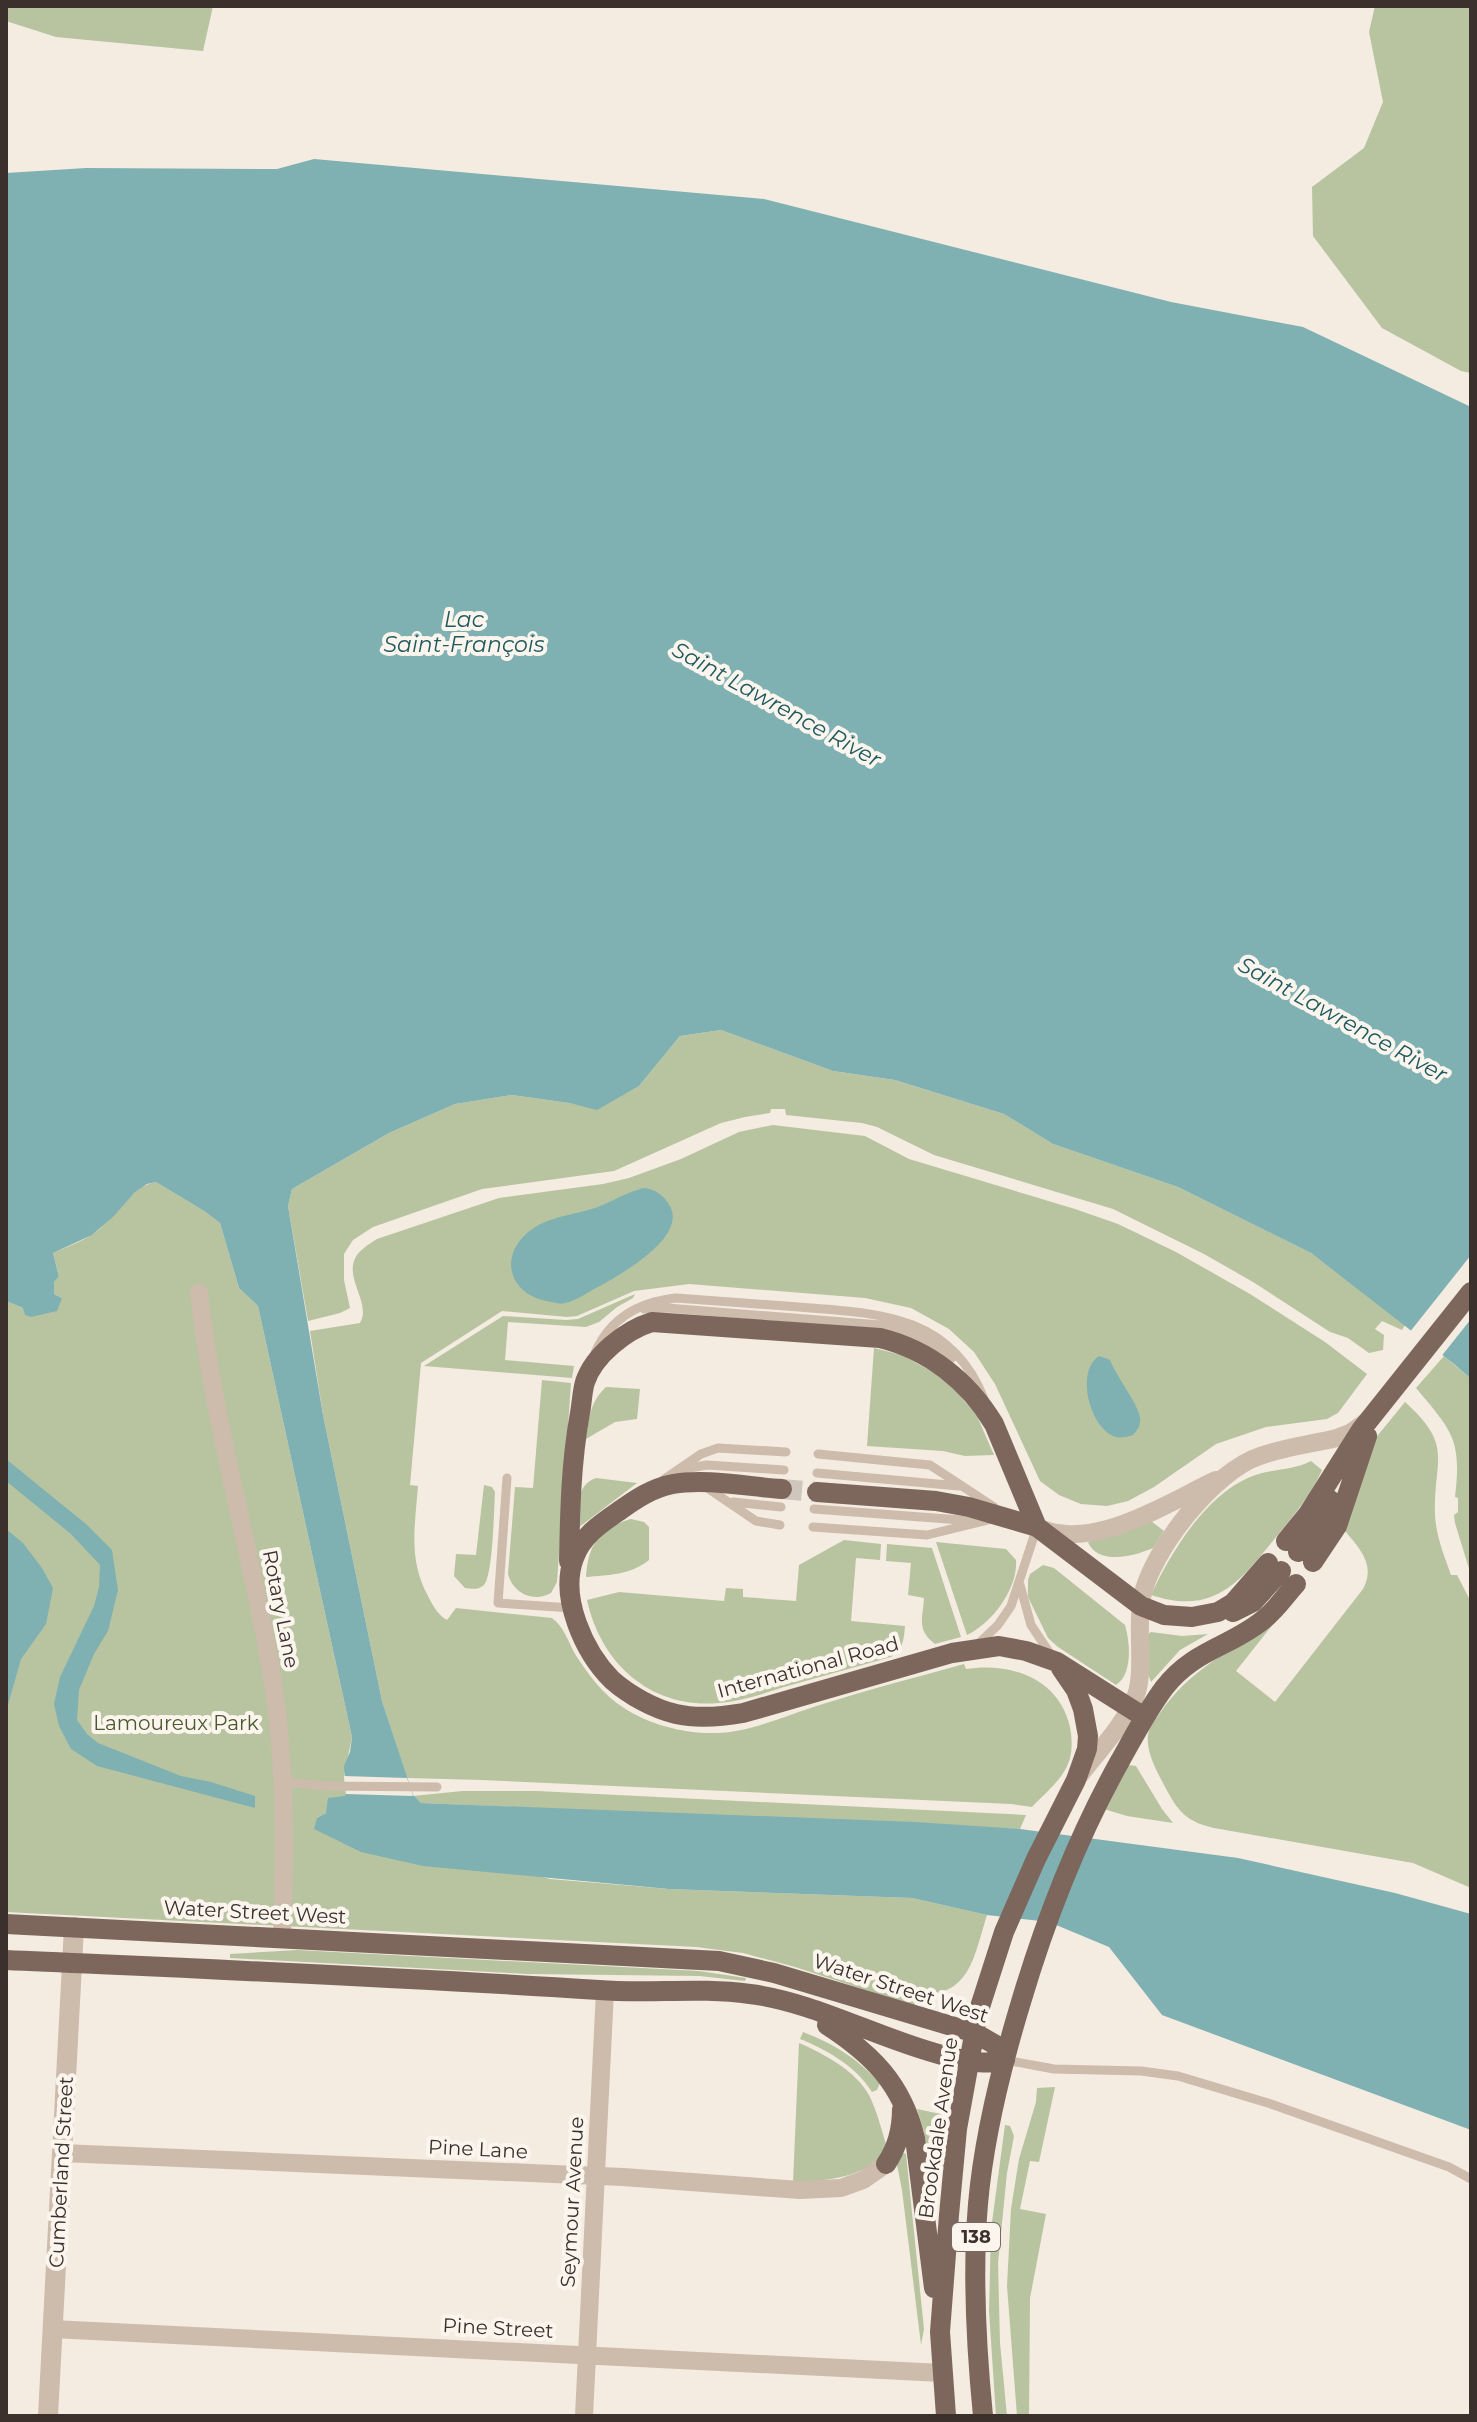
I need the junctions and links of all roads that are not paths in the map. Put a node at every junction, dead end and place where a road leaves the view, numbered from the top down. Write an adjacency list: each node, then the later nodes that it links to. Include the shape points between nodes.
1 (1471, 1292): 4 (main road)
2 (199, 1293): 28 (street, Rotary Lane, via 205,1349 273,1683)
3 (585, 1382): 5 (main road, via 621,1338 652,1322 880,1338 939,1363); 5 (lane, via 599,1344 615,1322 649,1303 676,1298 881,1315 915,1326 959,1356 979,1386); 20 (main road, International Road, via 571,1492)
4 (1371, 1418): 4 (main road, via 1337,1526 1299,1551 1308,1514); 8 (street, via 1350,1433 1259,1456)
5 (994, 1424): 17 (main road)
6 (786, 1452): 9 (lane, via 718,1448)
7 (818, 1454): 13 (lane, via 925,1464)
8 (1229, 1473): 17 (street, via 1112,1528 1067,1535); 22 (street, via 1169,1542 1146,1584)
9 (672, 1474): 12 (lane, via 707,1465); 15 (lane)
10 (507, 1478): 23 (lane, via 498,1603)
11 (692, 1482): 12 (main road); 15 (main road); 16 (lane)
12 (782, 1489): 16 (lane, via 735,1502)
13 (969, 1490): 14 (lane, via 949,1483); 17 (lane)
14 (816, 1491): 17 (main road, via 936,1501)
15 (641, 1495): 20 (main road, via 589,1534)
16 (720, 1496): 18 (lane, via 756,1521)
17 (1014, 1522): 19 (lane, via 927,1535); 21 (lane); 22 (main road)
18 (780, 1525)
19 (813, 1527)
20 (568, 1576): 23 (main road, International Road)
21 (1019, 1582): 24 (lane, via 1006,1615); 25 (lane, via 1031,1625)
22 (1141, 1606): 26 (street); 26 (main road, via 1164,1615 1207,1616 1282,1573 1263,1620 1205,1652)
23 (572, 1608): 24 (main road, International Road, via 613,1680 655,1706 698,1717 743,1713)
24 (973, 1648): 25 (main road, International Road, via 999,1646)
25 (1057, 1662): 26 (main road, International Road); 27 (main road, via 1076,1690 1087,1721 1087,1749)
26 (1136, 1712): 27 (street); 38 (main road, 138, via 1040,1938)
27 (1076, 1780): 37 (main road, Brookdale Avenue / 138, via 1004,1932)
28 (283, 1782): 29 (lane); 32 (street, Rotary Lane)
29 (437, 1787)
30 (6, 1924): 31 (main road, Water Street West)
31 (74, 1927): 32 (main road, Water Street West); 34 (street, Cumberland Street)
32 (282, 1937): 37 (main road, Water Street West, via 719,1961)
33 (6, 1960): 34 (main road)
34 (72, 1963): 35 (main road); 41 (street, Cumberland Street)
35 (605, 1991): 36 (main road, via 725,1991); 43 (street, Seymour Avenue)
36 (799, 2006): 39 (main road, via 918,2049); 40 (main road, via 853,2041)
37 (975, 2033): 38 (main road, Water Street West, via 994,2044); 39 (main road, Brookdale Avenue / 138)
38 (1005, 2060): 39 (main road); 44 (lane, via 1188,2079 1331,2125); 52 (main road, 138, via 982,2166 976,2238 975,2324)
39 (970, 2061): 46 (main road, Brookdale Avenue / 138, via 957,2129)
40 (902, 2097): 42 (main road, via 899,2136); 46 (main road, via 915,2138)
41 (62, 2153): 43 (street, Pine Lane); 45 (street, Cumberland Street)
42 (886, 2164): 43 (street, Pine Lane, via 841,2188 800,2190)
43 (595, 2177): 47 (street, Seymour Avenue)
44 (1471, 2179)
45 (52, 2329): 47 (street, Pine Street); 49 (street, Cumberland Street)
46 (940, 2332): 48 (main road, Brookdale Avenue / 138)
47 (587, 2355): 48 (street, Pine Street); 50 (street, Seymour Avenue)
48 (942, 2373): 51 (main road, Brookdale Avenue / 138)
49 (48, 2416)
50 (584, 2416)
51 (946, 2416)
52 (983, 2416)

